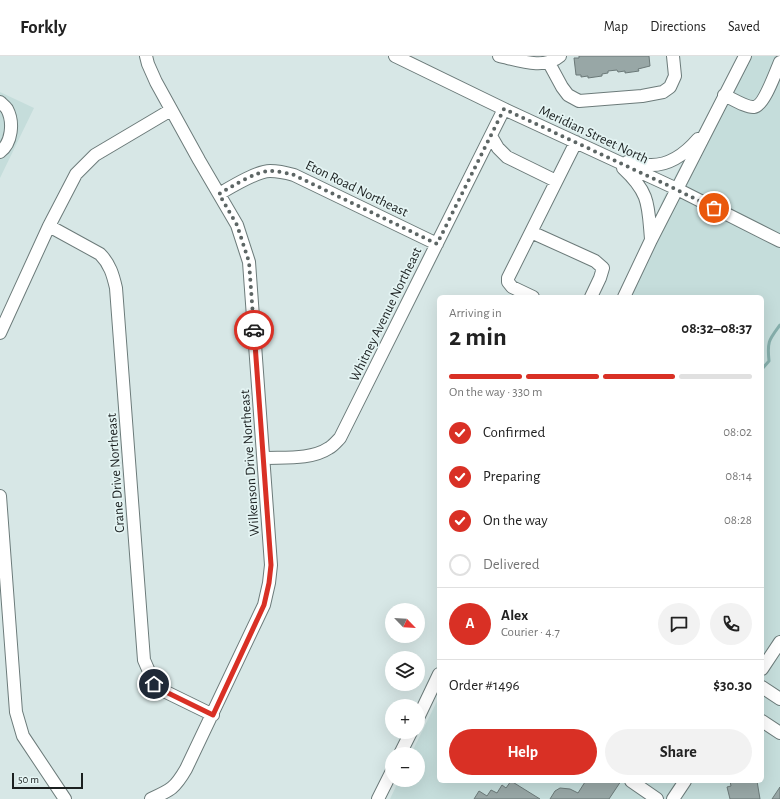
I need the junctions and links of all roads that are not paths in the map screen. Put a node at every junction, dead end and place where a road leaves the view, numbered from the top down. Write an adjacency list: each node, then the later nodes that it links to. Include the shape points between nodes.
1 (146, 56): 11 (street, Wilkenson Drive Northeast)
2 (395, 56): 10 (street, Meridian Street North)
3 (499, 56): 6 (street, via 539,64)
4 (673, 56): 6 (street, via 675,76 670,87 663,92 579,101 568,95 562,87)
5 (745, 56): 8 (street)
6 (555, 59)
7 (780, 62): 8 (street, via 759,105 748,106)
8 (724, 96): 12 (street)
9 (0, 102): 15 (street, via 7,108 11,134 4,150)
10 (504, 109): 13 (street, Whitney Avenue Northeast); 14 (street, Meridian Street North)
11 (171, 110): 19 (street, Wilkenson Drive Northeast); 20 (street, via 95,155 85,164 76,174)
12 (706, 131): 16 (street, via 689,149 664,163 650,166); 18 (street)
13 (491, 136): 17 (street, via 507,157); 24 (street, Whitney Avenue Northeast)
14 (576, 142): 16 (street, Meridian Street North); 17 (street)
15 (0, 152)
16 (613, 160): 18 (street, Meridian Street North); 22 (street, via 634,179 644,193)
17 (556, 181): 21 (street)
18 (677, 189): 22 (street); 23 (street, Meridian Street North)
19 (219, 194): 24 (street, Eton Road Northeast, via 243,180 268,170 286,172); 29 (street, Wilkenson Drive Northeast, via 237,225 249,262)
20 (49, 226): 28 (street); 38 (street, Crane Drive Northeast, via 100,254 112,272 116,288 144,660 154,684)
21 (531, 232): 25 (street, via 508,278 512,287); 26 (street, via 595,261 603,268)
22 (651, 240): 27 (street)
23 (780, 241)
24 (437, 244): 29 (street, Whitney Avenue Northeast, via 340,438 329,448 315,455)
25 (529, 295)
26 (592, 295)
27 (625, 295)
28 (0, 333)
29 (264, 458): 38 (street, Wilkenson Drive Northeast, via 271,565 269,583 264,605)
30 (0, 496): 44 (street, via 16,712 23,736)
31 (780, 642): 32 (street)
32 (776, 656): 33 (street)
33 (764, 667)
34 (437, 678): 37 (street)
35 (764, 688): 36 (street)
36 (780, 699)
37 (425, 703)
38 (213, 715): 45 (street, Wilkenson Drive Northeast, via 177,784)
39 (764, 722): 40 (street)
40 (780, 733)
41 (634, 783): 47 (street)
42 (683, 783): 48 (street)
43 (385, 785): 46 (street)
44 (65, 799)
45 (151, 799)
46 (378, 799)
47 (657, 799)
48 (673, 799)

